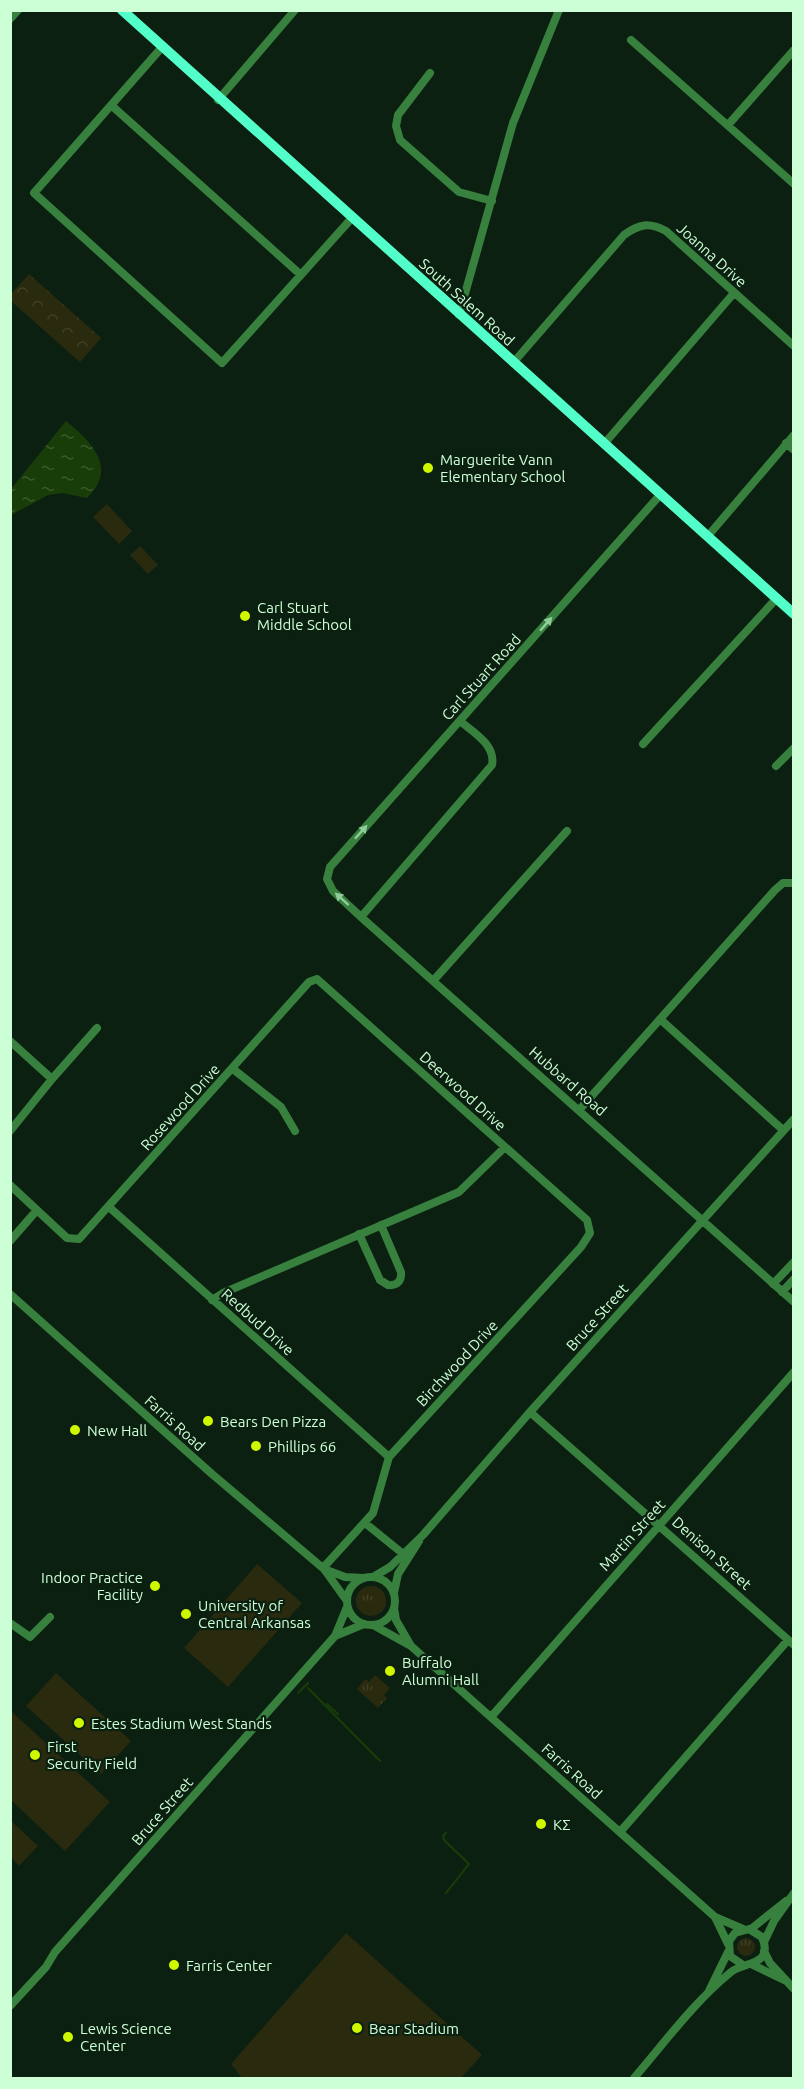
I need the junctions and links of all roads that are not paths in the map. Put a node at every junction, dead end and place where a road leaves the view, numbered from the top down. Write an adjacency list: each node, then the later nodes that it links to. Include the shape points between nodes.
1 (18, 10): 5 (street)
2 (295, 10): 10 (street)
3 (559, 10): 14 (street, via 513,123)
4 (124, 11): 7 (main road, South Salem Road)
5 (10, 19)
6 (631, 40): 12 (street)
7 (163, 46): 10 (main road, South Salem Road); 11 (street)
8 (794, 50): 12 (street)
9 (430, 73): 14 (street, via 398,115 400,140 459,192)
10 (218, 99): 15 (main road, South Salem Road)
11 (111, 105): 16 (street); 16 (street, via 34,193 222,363)
12 (728, 125): 13 (street)
13 (794, 184)
14 (492, 201): 18 (street)
15 (351, 219): 16 (street); 18 (main road, South Salem Road)
16 (301, 275)
17 (735, 293): 19 (street, Joanna Drive); 20 (street, Joanna Drive, via 666,231 636,226); 22 (street)
18 (459, 315): 20 (main road, South Salem Road)
19 (794, 346)
20 (513, 363): 22 (main road, South Salem Road)
21 (794, 435): 23 (street)
22 (604, 444): 24 (main road, South Salem Road)
23 (790, 446): 25 (street)
24 (660, 495): 25 (main road, South Salem Road); 28 (street, Carl Stuart Road, one-way to 24)
25 (706, 537): 26 (main road, South Salem Road)
26 (776, 599): 27 (main road, South Salem Road); 29 (street)
27 (794, 614)
28 (460, 721): 33 (street, Carl Stuart Road, one-way to 28, via 330,867); 35 (street, via 489,747 492,765)
29 (644, 744)
30 (794, 747): 31 (street)
31 (776, 766)
32 (567, 831): 36 (street)
33 (327, 879): 35 (street, Hubbard Road, one-way to 33, via 333,891)
34 (794, 883): 38 (street, via 783,883 775,890)
35 (361, 917): 36 (street, Hubbard Road)
36 (433, 981): 43 (street, Hubbard Road)
37 (309, 982): 41 (street, Rosewood Drive); 48 (street, Deerwood Drive, via 317,979 327,986)
38 (660, 1020): 43 (street); 45 (street)
39 (97, 1028): 42 (street)
40 (10, 1041): 42 (street)
41 (232, 1069): 47 (street, via 281,1107); 50 (street, Rosewood Drive)
42 (52, 1079): 46 (street)
43 (580, 1109): 52 (street, Hubbard Road)
44 (794, 1119): 45 (street, Bruce Street)
45 (783, 1130): 52 (street, Bruce Street)
46 (10, 1131)
47 (295, 1131)
48 (504, 1148): 53 (street, via 459,1192); 54 (street, Deerwood Drive, via 586,1220)
49 (10, 1185): 51 (street)
50 (109, 1207): 51 (street, Rosewood Drive, via 79,1239 67,1238); 62 (street, Redbud Drive)
51 (37, 1210): 56 (street)
52 (702, 1220): 59 (street, Hubbard Road); 65 (street, Bruce Street)
53 (381, 1225): 55 (street); 55 (street, via 401,1272 396,1284 388,1286 380,1280)
54 (590, 1233): 66 (street, Birchwood Drive)
55 (359, 1234): 62 (street)
56 (10, 1241)
57 (794, 1262): 59 (street)
58 (794, 1279): 60 (street)
59 (773, 1284): 60 (street, Hubbard Road)
60 (782, 1292): 63 (street, Hubbard Road)
61 (10, 1294): 71 (street, Farris Road)
62 (212, 1300): 66 (street, Redbud Drive)
63 (794, 1302)
64 (794, 1372): 68 (street, Martin Street)
65 (530, 1412): 68 (street, Denison Street); 69 (street, Bruce Street)
66 (389, 1457): 67 (street, Birchwood Drive, via 373,1513)
67 (365, 1523): 70 (street); 71 (street, Birchwood Drive)
68 (660, 1524): 81 (street, Denison Street); 83 (street, Martin Street)
69 (423, 1535): 70 (street, Bruce Street); 74 (street, Bruce Street, via 398,1574)
70 (402, 1553): 72 (street, Bruce Street, via 390,1567)
71 (324, 1569): 73 (street, Farris Road, via 345,1577); 75 (street, Farris Road)
72 (373, 1577): 73 (street); 74 (street, via 386,1582)
73 (363, 1578): 75 (street, via 351,1587)
74 (394, 1594): 76 (street)
75 (347, 1604): 79 (street, via 352,1616); 80 (street, Bruce Street)
76 (394, 1608): 79 (street, via 386,1619); 82 (street, Farris Road, via 396,1620)
77 (51, 1617): 78 (street, via 33,1637)
78 (10, 1623)
79 (369, 1625): 80 (street, Bruce Street); 82 (street, Farris Road)
80 (335, 1636): 95 (street, Bruce Street)
81 (791, 1642): 84 (street)
82 (411, 1646): 83 (street, Farris Road)
83 (491, 1717): 84 (street, Farris Road)
84 (620, 1832): 87 (street, Farris Road)
85 (794, 1893): 86 (street)
86 (787, 1901): 88 (street); 89 (street)
87 (715, 1917): 88 (street, Farris Road); 90 (street, Farris Road)
88 (747, 1929): 89 (street, via 759,1933); 90 (street, via 735,1933)
89 (764, 1947): 91 (street, via 758,1961); 92 (street)
90 (728, 1948): 91 (street, via 734,1960); 94 (street)
91 (747, 1965): 92 (street); 94 (street)
92 (784, 1980): 93 (street)
93 (794, 1989)
94 (708, 1991): 96 (street)
95 (10, 2006)
96 (634, 2079)

